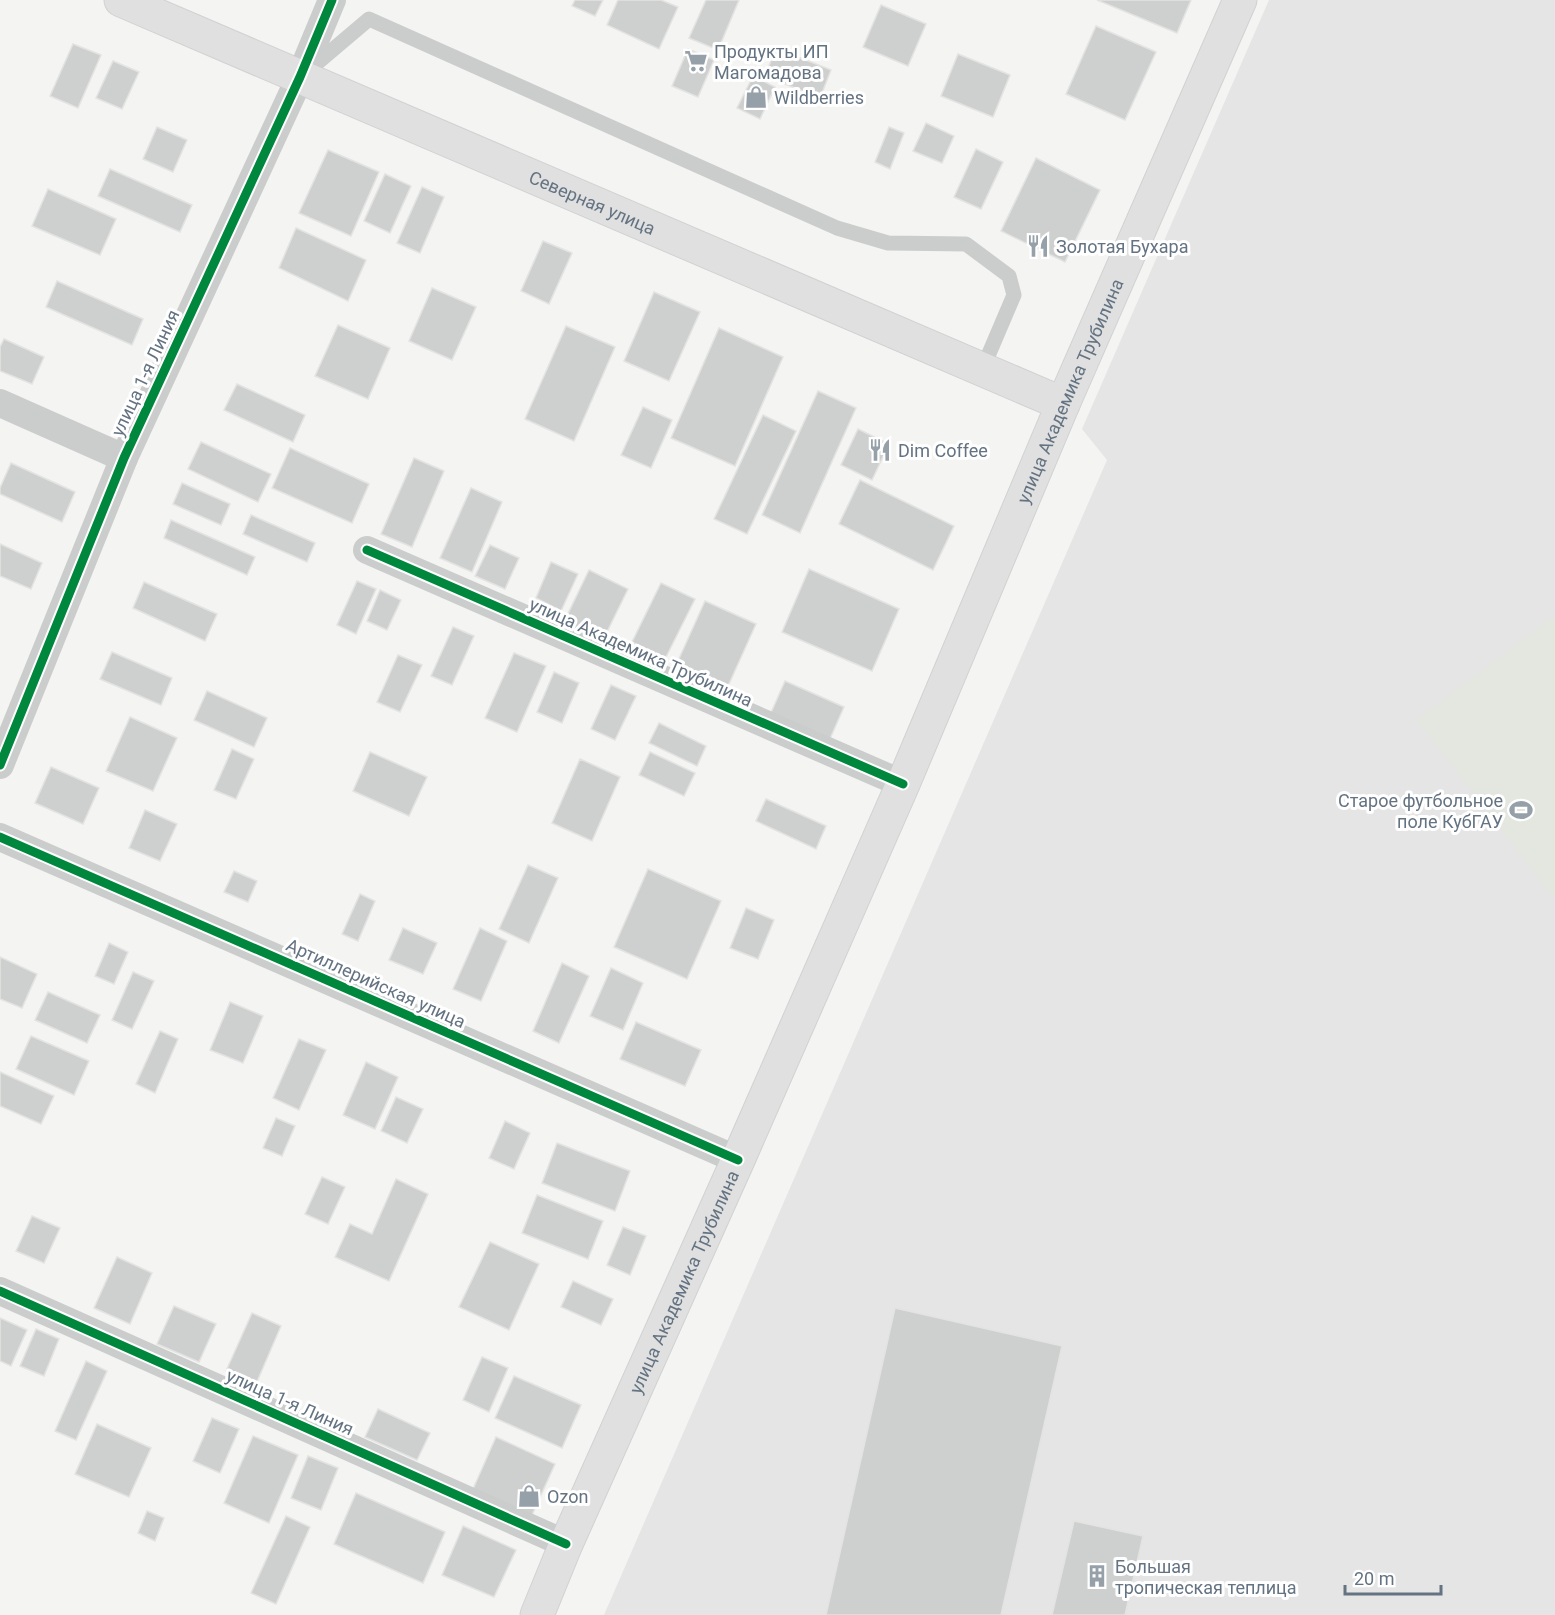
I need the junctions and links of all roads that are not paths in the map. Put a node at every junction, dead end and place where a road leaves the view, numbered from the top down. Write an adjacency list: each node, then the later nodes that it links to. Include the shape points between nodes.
1 (121, 0): 4 (main road, Северная улица)
2 (332, 0): 4 (street, улица 1-я Линия)
3 (1240, 0): 7 (main road, улица Академика Трубилина)
4 (300, 77): 5 (main road, Северная улица); 5 (lane, via 369,19 837,228 888,243 966,244 1009,276 1014,295); 8 (street, улица 1-я Линия)
5 (982, 370): 7 (main road, Северная улица)
6 (0, 403): 8 (street)
7 (1063, 404): 11 (main road, улица Академика Трубилина)
8 (124, 458): 10 (street, улица 1-я Линия)
9 (367, 550): 11 (street, улица Академика Трубилина)
10 (0, 765)
11 (903, 784): 13 (main road, улица Академика Трубилина)
12 (0, 837): 13 (street, Артиллерийская улица)
13 (738, 1160): 15 (main road, улица Академика Трубилина)
14 (0, 1291): 15 (street, улица 1-я Линия)
15 (566, 1544): 16 (main road, улица Академика Трубилина)
16 (537, 1615)

